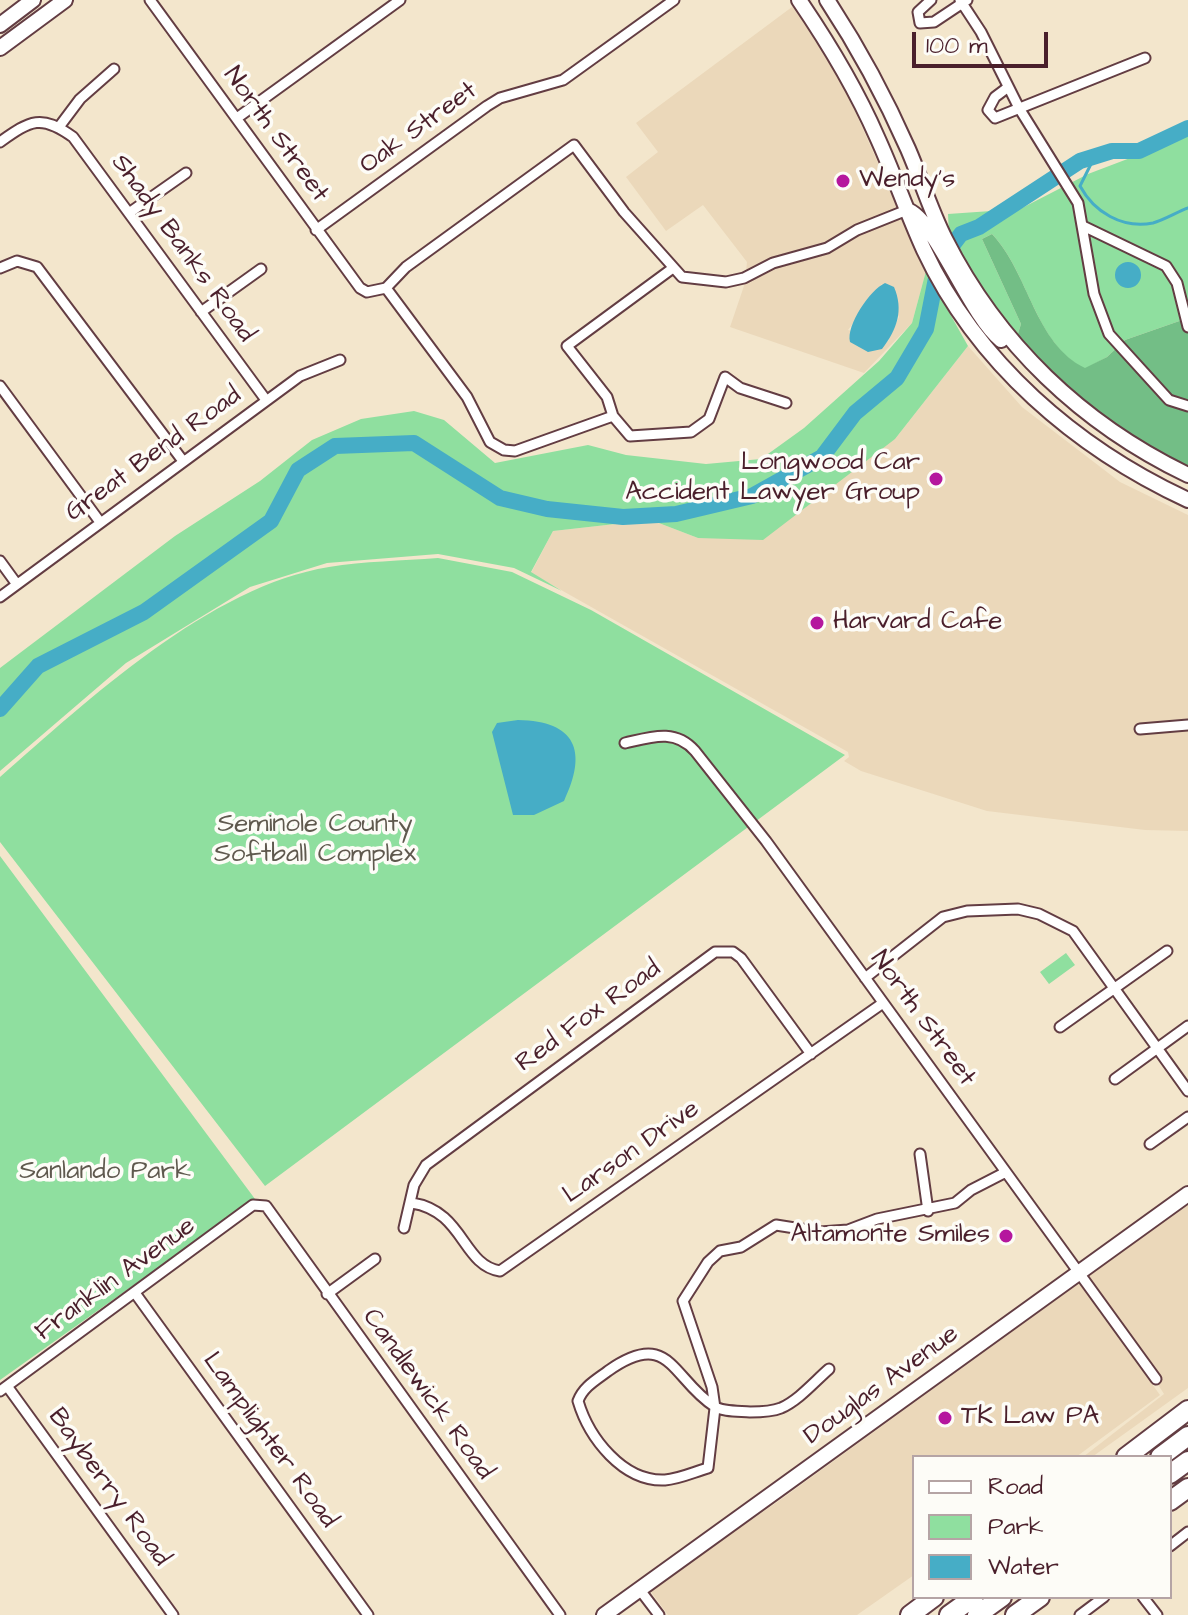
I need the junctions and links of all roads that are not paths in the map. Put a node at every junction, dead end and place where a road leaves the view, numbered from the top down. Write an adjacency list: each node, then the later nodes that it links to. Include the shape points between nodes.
1 (33, 0): 10 (main road)
2 (65, 0): 11 (main road)
3 (150, 0): 16 (street, North Street)
4 (400, 0): 16 (street)
5 (674, 0): 23 (street, Oak Street, via 563,80 487,106)
6 (799, 0): 20 (main road, via 859,99)
7 (827, 0): 30 (main road, via 878,86 958,262)
8 (931, 0): 9 (street, via 918,12 920,23 934,22)
9 (963, 1): 14 (street)
10 (0, 25)
11 (0, 48)
12 (1145, 58): 15 (street)
13 (114, 69): 17 (street, via 80,99)
14 (1007, 88): 15 (street); 15 (street, via 990,103 991,115 1000,118)
15 (1019, 108): 22 (street, via 1068,184)
16 (237, 118): 23 (street, North Street)
17 (59, 127): 18 (street, via 46,121 23,125); 21 (street, Shady Banks Road, via 73,137)
18 (0, 142)
19 (186, 173): 21 (street)
20 (907, 210): 25 (street, via 827,248 773,263 744,278 709,281 682,277); 30 (main road, via 920,216 999,339); 38 (main road, via 951,298 1012,376)
21 (129, 213): 28 (street, Shady Banks Road)
22 (1083, 226): 29 (street, via 1166,266 1177,283); 35 (street, via 1094,294 1109,334 1169,400)
23 (316, 230): 27 (street, North Street, via 360,288)
24 (0, 268): 39 (street, via 17,261 37,267)
25 (673, 268): 27 (street, via 574,145 406,267); 36 (street, via 567,346 607,397)
26 (261, 269): 28 (street)
27 (386, 288): 36 (street, via 498,448 515,451)
28 (201, 312): 33 (street, Shady Banks Road)
29 (1188, 327)
30 (1012, 344): 37 (main road)
31 (340, 360): 33 (street, Great Bend Road, via 300,376)
32 (0, 386): 42 (street)
33 (266, 400): 39 (street, Great Bend Road)
34 (786, 403): 36 (street, via 740,388 725,377 709,419 691,432 630,436)
35 (1188, 406)
36 (613, 416)
37 (1104, 427): 38 (street); 40 (main road)
38 (1091, 445): 41 (main road)
39 (183, 461): 42 (street, Great Bend Road)
40 (1188, 475)
41 (1188, 500)
42 (100, 522): 44 (street, Great Bend Road)
43 (0, 561): 44 (street)
44 (16, 583): 45 (street, Great Bend Road)
45 (0, 597)
46 (1188, 725): 47 (street)
47 (1140, 729)
48 (625, 743): 52 (street, North Street, via 665,735 686,741)
49 (731, 938): 50 (street)
50 (729, 951): 58 (street, via 741,958); 66 (street, Red Fox Road, via 715,952 426,1165 414,1185)
51 (1167, 951): 53 (street)
52 (865, 978): 53 (street, via 943,917 1018,909 1073,931); 54 (street, North Street)
53 (1115, 988): 56 (street); 57 (street)
54 (883, 1003): 58 (street, Larson Drive); 64 (street, North Street)
55 (1188, 1026): 57 (street)
56 (1060, 1027)
57 (1158, 1047): 59 (street); 60 (street)
58 (811, 1054): 66 (street, Larson Drive, via 500,1271 481,1263 438,1210)
59 (1115, 1079)
60 (1188, 1091)
61 (1188, 1117): 62 (street)
62 (1150, 1144)
63 (920, 1154): 68 (street)
64 (1006, 1172): 68 (street, via 955,1203); 71 (street, North Street)
65 (1188, 1194): 71 (main road, Douglas Avenue)
66 (412, 1203): 69 (street, Red Fox Road)
67 (257, 1204): 72 (street, Franklin Avenue); 73 (street, Candlewick Road, via 266,1206)
68 (928, 1211): 77 (street, via 877,1219 848,1230 776,1225 708,1262 683,1301)
69 (404, 1228)
70 (375, 1259): 73 (street)
71 (1080, 1273): 75 (street, North Street); 84 (main road, Douglas Avenue)
72 (135, 1293): 76 (street, Franklin Avenue); 92 (street, Lamplighter Road)
73 (327, 1294): 93 (street, Candlewick Road)
74 (829, 1369): 77 (street, via 781,1408)
75 (1156, 1379)
76 (4, 1389): 91 (street, Bayberry Road)
77 (715, 1408): 77 (street, via 708,1468 668,1480 645,1479 626,1471 602,1445 578,1401 595,1381 640,1354 676,1366)
78 (1188, 1410): 80 (highway)
79 (1188, 1436): 81 (highway)
80 (1129, 1455)
81 (1163, 1455)
82 (1188, 1532): 83 (street)
83 (1172, 1544)
84 (640, 1590): 94 (main road, Douglas Avenue); 95 (street)
85 (931, 1599): 96 (highway)
86 (971, 1599): 97 (highway)
87 (999, 1599): 98 (highway)
88 (1037, 1599): 99 (highway)
89 (1101, 1599): 100 (street)
90 (1145, 1599): 101 (street)
91 (173, 1615)
92 (368, 1615)
93 (560, 1615)
94 (604, 1615)
95 (659, 1615)
96 (910, 1615)
97 (949, 1615)
98 (977, 1615)
99 (1015, 1615)
100 (1080, 1615)
101 (1157, 1615)

